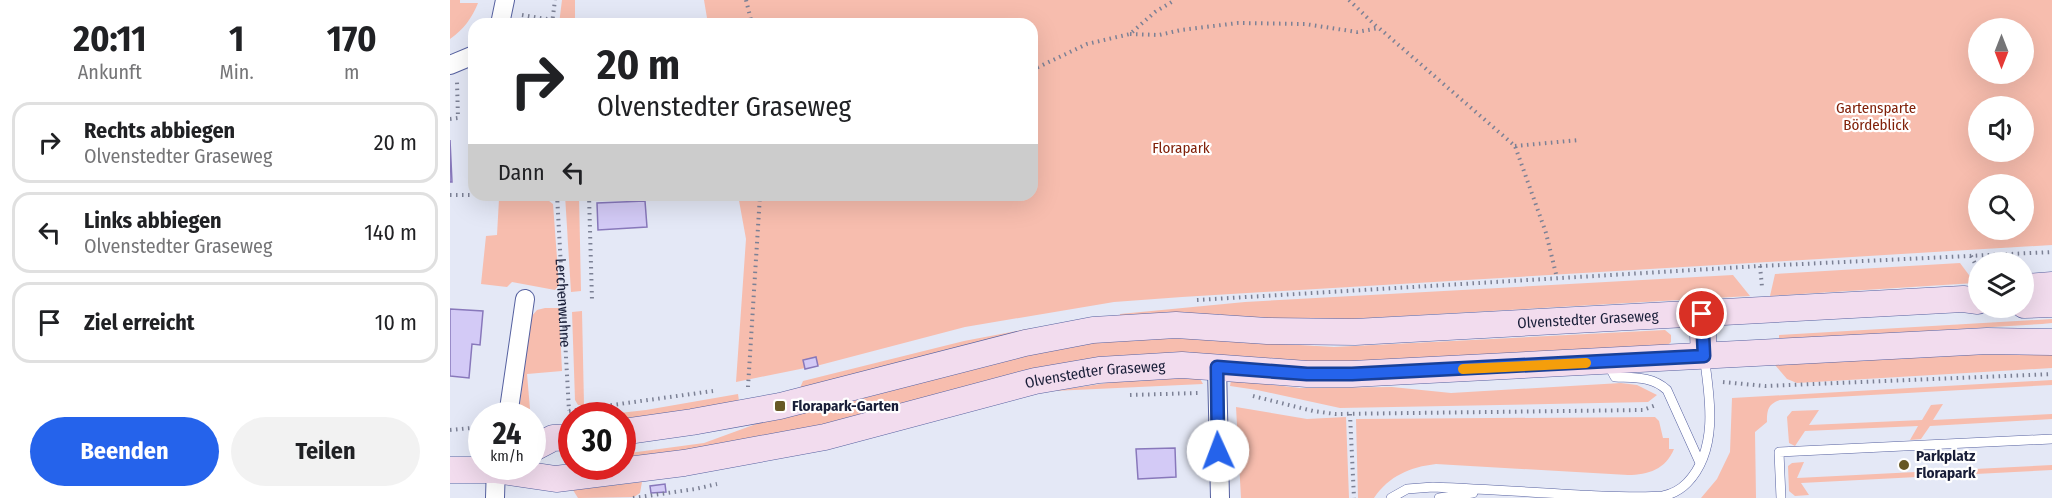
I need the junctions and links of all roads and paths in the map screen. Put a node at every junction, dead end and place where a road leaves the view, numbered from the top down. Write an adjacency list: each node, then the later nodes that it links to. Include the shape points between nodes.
1 (555, 0): 7 (path)
2 (746, 0): 8 (path)
3 (1175, 0): 10 (path)
4 (1349, 0): 9 (path)
5 (503, 12): 6 (path)
6 (532, 18)
7 (553, 18)
8 (750, 18)
9 (1378, 28): 10 (path, via 1357,32 1305,24 1238,23 1159,36); 16 (path)
10 (1130, 34): 13 (path, via 1087,44)
11 (468, 58): 12 (street)
12 (453, 64): 14 (path, via 458,118)
13 (1038, 67)
14 (450, 119)
15 (1579, 140): 16 (path)
16 (1515, 146): 22 (path, via 1546,233)
17 (450, 195): 18 (path)
18 (468, 195)
19 (557, 201): 43 (path, Lerchenwuhne)
20 (589, 201): 27 (path)
21 (760, 201): 39 (path)
22 (1557, 278)
23 (2052, 285): 24 (main road)
24 (2034, 286)
25 (1968, 298): 30 (main road, Olvenstedter Graseweg)
26 (525, 299): 42 (street)
27 (592, 300)
28 (2052, 304): 29 (main road)
29 (2034, 305)
30 (1702, 314): 34 (main road); 47 (main road, Olvenstedter Graseweg, via 1338,332 1176,325 1112,327 1017,345 780,406)
31 (2052, 331): 32 (main road, Olvenstedter Graseweg)
32 (1987, 341): 33 (main road, Olvenstedter Graseweg); 34 (main road, Olvenstedter Graseweg)
33 (2052, 342)
34 (1704, 356): 35 (main road, Olvenstedter Graseweg); 49 (lane, via 1709,436)
35 (1608, 362): 36 (main road, Olvenstedter Graseweg, via 1329,374); 49 (lane, via 1615,377 1647,379 1667,390)
36 (1217, 367): 52 (main road, Olvenstedter Graseweg, via 1150,366 1064,376 825,437 684,463); 56 (street)
37 (2052, 374): 38 (path, via 1765,386)
38 (1738, 383)
39 (748, 387)
40 (1246, 394): 44 (path, via 1313,411)
41 (1662, 400): 44 (path, via 1644,410)
42 (510, 402)
43 (568, 402)
44 (1350, 414): 57 (path)
45 (468, 428): 46 (path)
46 (450, 430)
47 (636, 430)
48 (2052, 439): 60 (lane, via 1779,452)
49 (1700, 463): 54 (lane, via 1688,482 1662,496)
50 (468, 469): 51 (main road, Olvenstedter Graseweg)
51 (450, 470)
52 (546, 477)
53 (496, 480): 55 (street)
54 (1496, 490): 58 (lane, via 1420,487); 59 (lane)
55 (495, 498)
56 (1220, 498)
57 (1354, 498)
58 (1391, 498)
59 (1439, 498)
60 (1781, 498)

